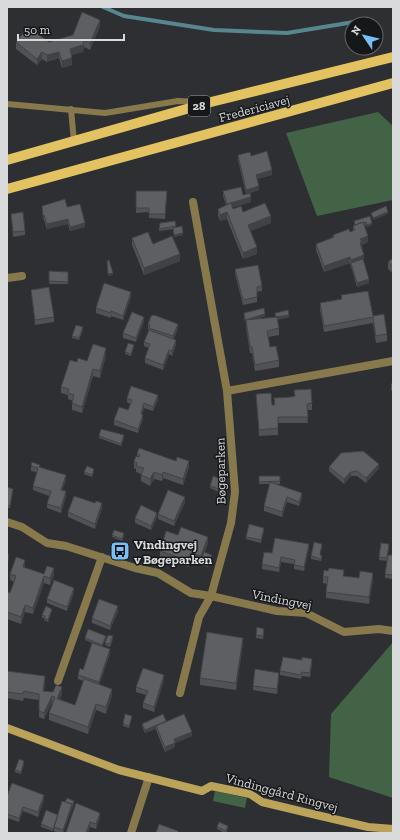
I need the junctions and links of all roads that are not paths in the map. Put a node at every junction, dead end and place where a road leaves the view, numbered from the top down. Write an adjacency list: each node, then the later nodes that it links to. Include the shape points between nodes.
1 (393, 57): 3 (main road, Fredericiavej / 28)
2 (393, 83): 8 (main road, Fredericiavej / 28)
3 (212, 102): 5 (lane, via 178,101 105,112); 6 (main road, Fredericiavej / 28)
4 (7, 104): 5 (lane)
5 (71, 109): 6 (lane)
6 (74, 142): 7 (main road, Fredericiavej / 28)
7 (7, 160)
8 (7, 189)
9 (193, 202): 13 (street, Bøgeparken)
10 (22, 276): 11 (street)
11 (7, 278)
12 (393, 361): 13 (street)
13 (227, 391): 16 (street, Bøgeparken, via 235,492 231,523)
14 (7, 522): 15 (street, Vindingvej, via 22,527 47,543)
15 (102, 557): 16 (street, Vindingvej, via 158,573 191,593); 18 (street)
16 (211, 596): 17 (street, Vindingvej, via 277,611 306,613 344,632 379,628); 19 (street, via 199,617)
17 (393, 631)
18 (58, 681)
19 (180, 693)
20 (7, 728): 21 (street, Vindinggård Ringvej, via 119,770)
21 (149, 777): 22 (street, Vindinggård Ringvej, via 202,791 211,786 250,794 262,802 368,827); 23 (street)
22 (393, 829)
23 (131, 833)

